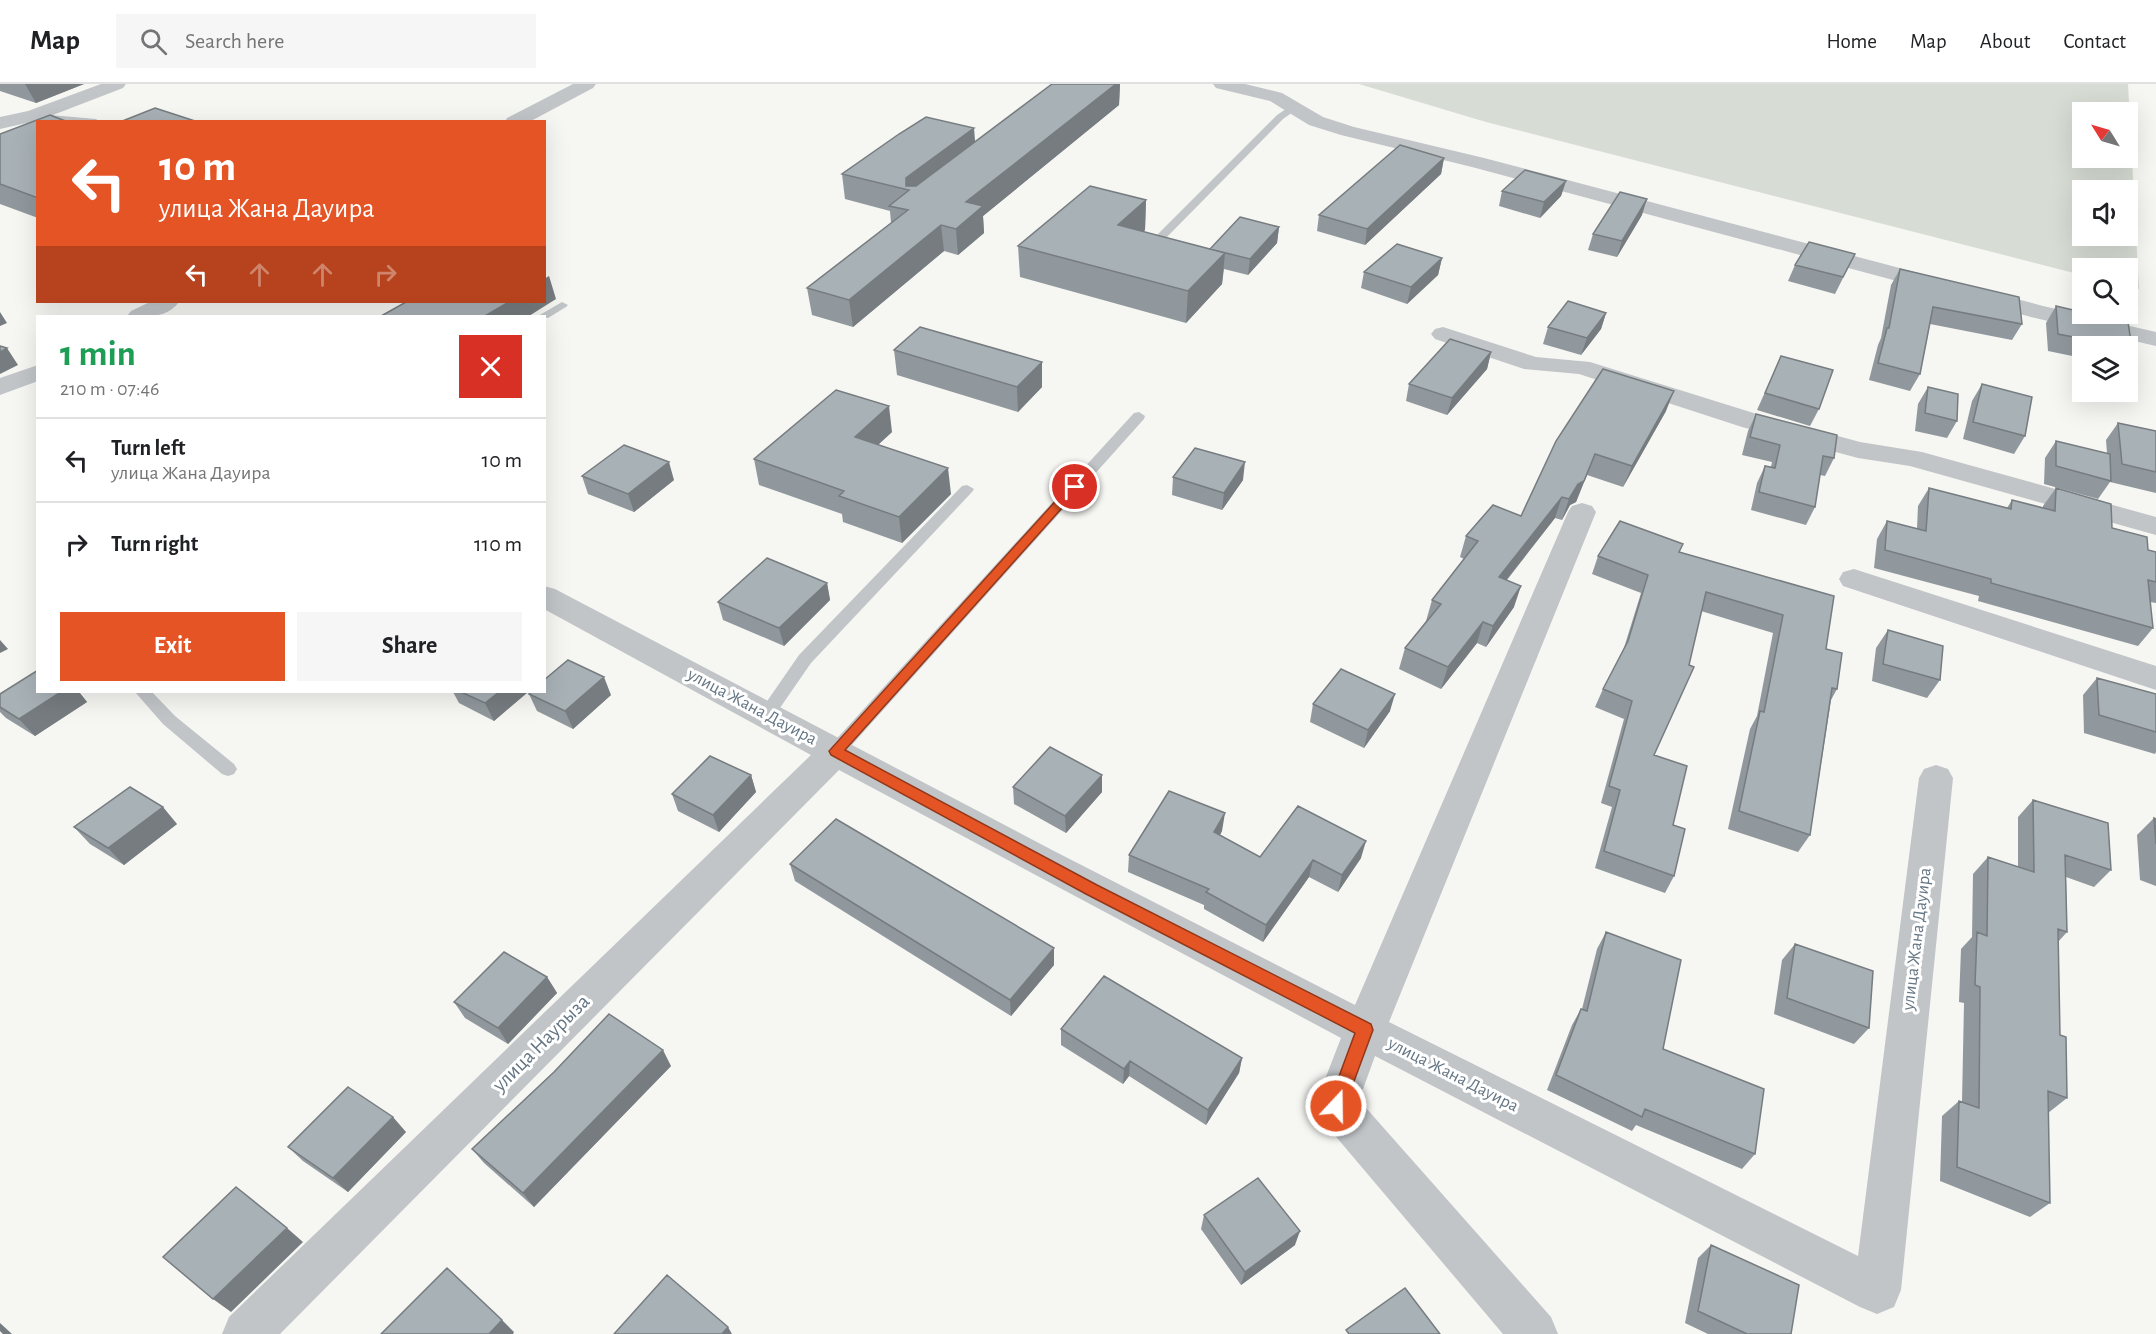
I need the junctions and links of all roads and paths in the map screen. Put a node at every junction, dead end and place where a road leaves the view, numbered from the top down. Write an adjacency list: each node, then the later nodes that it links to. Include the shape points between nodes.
1 (117, 84): 5 (street)
2 (588, 84): 7 (street)
3 (1222, 84): 4 (street, via 1276,97)
4 (1295, 107): 9 (lane, via 1280,117); 15 (street, via 1316,121 1348,132 1478,162 2039,312)
5 (33, 116): 6 (lane); 8 (street)
6 (75, 120)
7 (518, 120)
8 (0, 123)
9 (1160, 238)
10 (165, 303): 12 (street)
11 (562, 305): 13 (lane)
12 (140, 315)
13 (546, 315)
14 (1443, 334): 21 (street, via 1533,364 1581,367 1761,424 1858,450 1912,458)
15 (2156, 339)
16 (36, 371): 17 (street)
17 (0, 387)
18 (1139, 416): 27 (lane)
19 (968, 489): 26 (lane, via 805,659)
20 (1582, 512): 30 (street)
21 (2156, 526)
22 (1854, 579): 24 (street)
23 (546, 597): 26 (street, улица Жана Дауира)
24 (2156, 678)
25 (144, 693): 28 (lane, via 169,720)
26 (767, 714): 27 (street, улица Жана Дауира)
27 (836, 751): 30 (street, улица Жана Дауира); 31 (street, улица Наурыза)
28 (228, 769)
29 (1936, 778): 30 (street, улица Жана Дауира, via 1877,1290)
30 (1365, 1030): 32 (street, via 1336,1106)
31 (246, 1334)
32 (1533, 1334)

